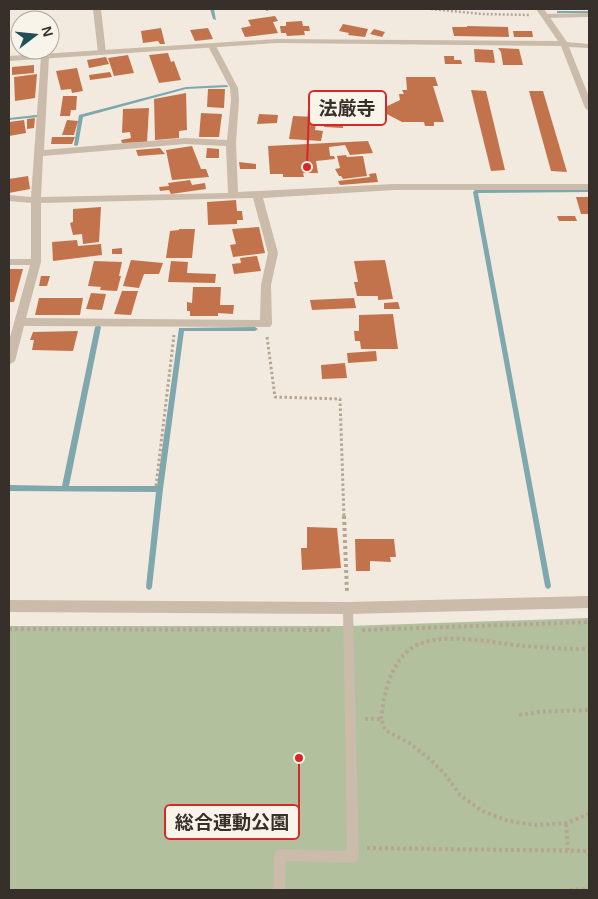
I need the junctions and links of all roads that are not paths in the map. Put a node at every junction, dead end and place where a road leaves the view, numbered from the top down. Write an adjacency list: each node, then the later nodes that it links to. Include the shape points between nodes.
1 (98, 9): 7 (street)
2 (542, 12): 3 (street); 4 (street)
3 (589, 15)
4 (564, 44): 5 (street, via 312,41); 6 (street); 10 (street)
5 (212, 46): 7 (street); 11 (street, via 234,88)
6 (589, 46)
7 (102, 53): 8 (street)
8 (60, 55)
9 (45, 60): 12 (street)
10 (589, 108)
11 (230, 143): 12 (street, via 186,141); 15 (street)
12 (40, 153): 17 (street)
13 (589, 187): 14 (street, via 394,187)
14 (257, 195): 15 (street); 20 (street, via 274,253 266,285 266,324)
15 (233, 196): 17 (street)
16 (9, 198): 17 (street)
17 (36, 200): 19 (street)
18 (9, 262): 19 (street)
19 (36, 262): 20 (street)
20 (19, 322): 21 (street)
21 (9, 361)
22 (589, 602): 24 (street)
23 (9, 606): 24 (street)
24 (348, 608): 25 (lane, via 354,857 280,855)
25 (279, 890)

